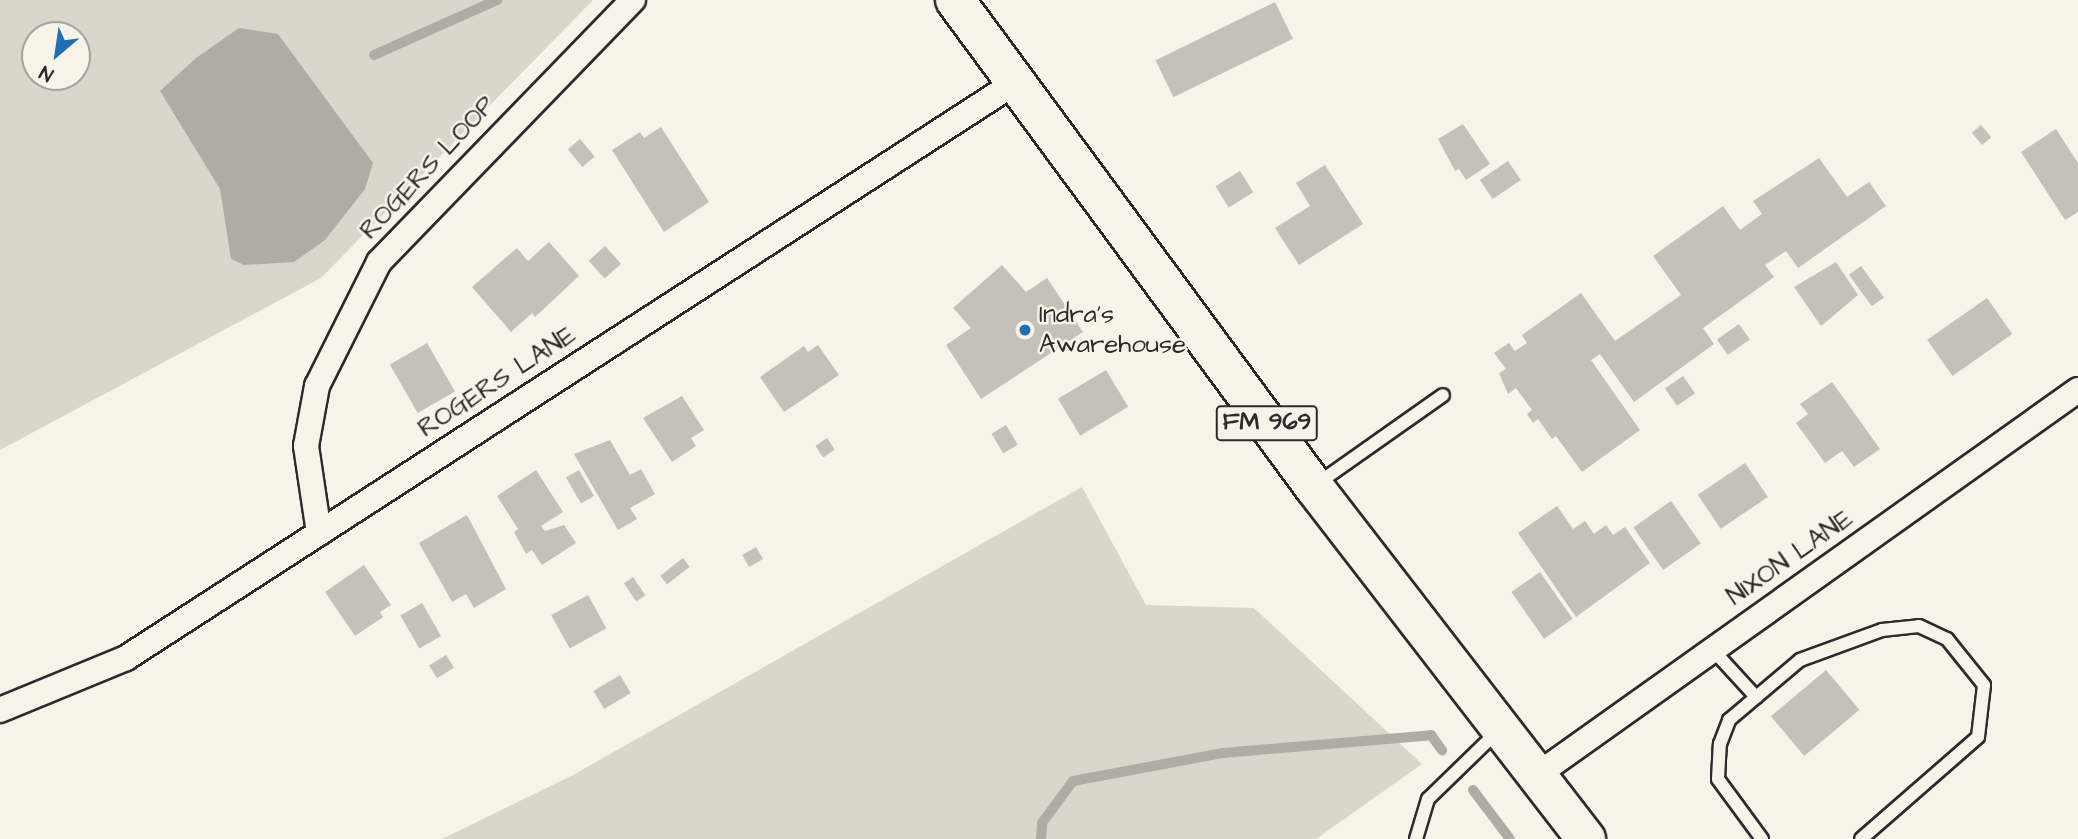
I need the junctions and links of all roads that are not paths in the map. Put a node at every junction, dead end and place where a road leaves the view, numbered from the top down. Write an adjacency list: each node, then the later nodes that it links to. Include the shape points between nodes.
1 (633, 0): 7 (street, ROGERS LOOP, via 379,262 317,386 306,446)
2 (955, 0): 3 (main road, FM 969 / FM 969)
3 (1016, 82): 6 (main road, FM 969 / FM 969); 7 (street, ROGERS LANE)
4 (2078, 390): 8 (street, NIXON LANE)
5 (1443, 395): 6 (lane)
6 (1314, 487): 11 (main road, FM 969 / FM 969)
7 (319, 533): 10 (street, ROGERS LANE, via 126,658)
8 (1713, 650): 9 (lane); 12 (street, NIXON LANE)
9 (1756, 697): 15 (lane, via 1729,720 1720,744 1718,779); 16 (lane, via 1800,660 1882,630 1919,626 1947,639 1984,685 1978,737)
10 (0, 710)
11 (1500, 729): 12 (main road, FM 969 / FM 969); 13 (lane, via 1428,799)
12 (1537, 775): 14 (main road, FM 969 / FM 969)
13 (1416, 839)
14 (1586, 839)
15 (1762, 839)
16 (1861, 839)

